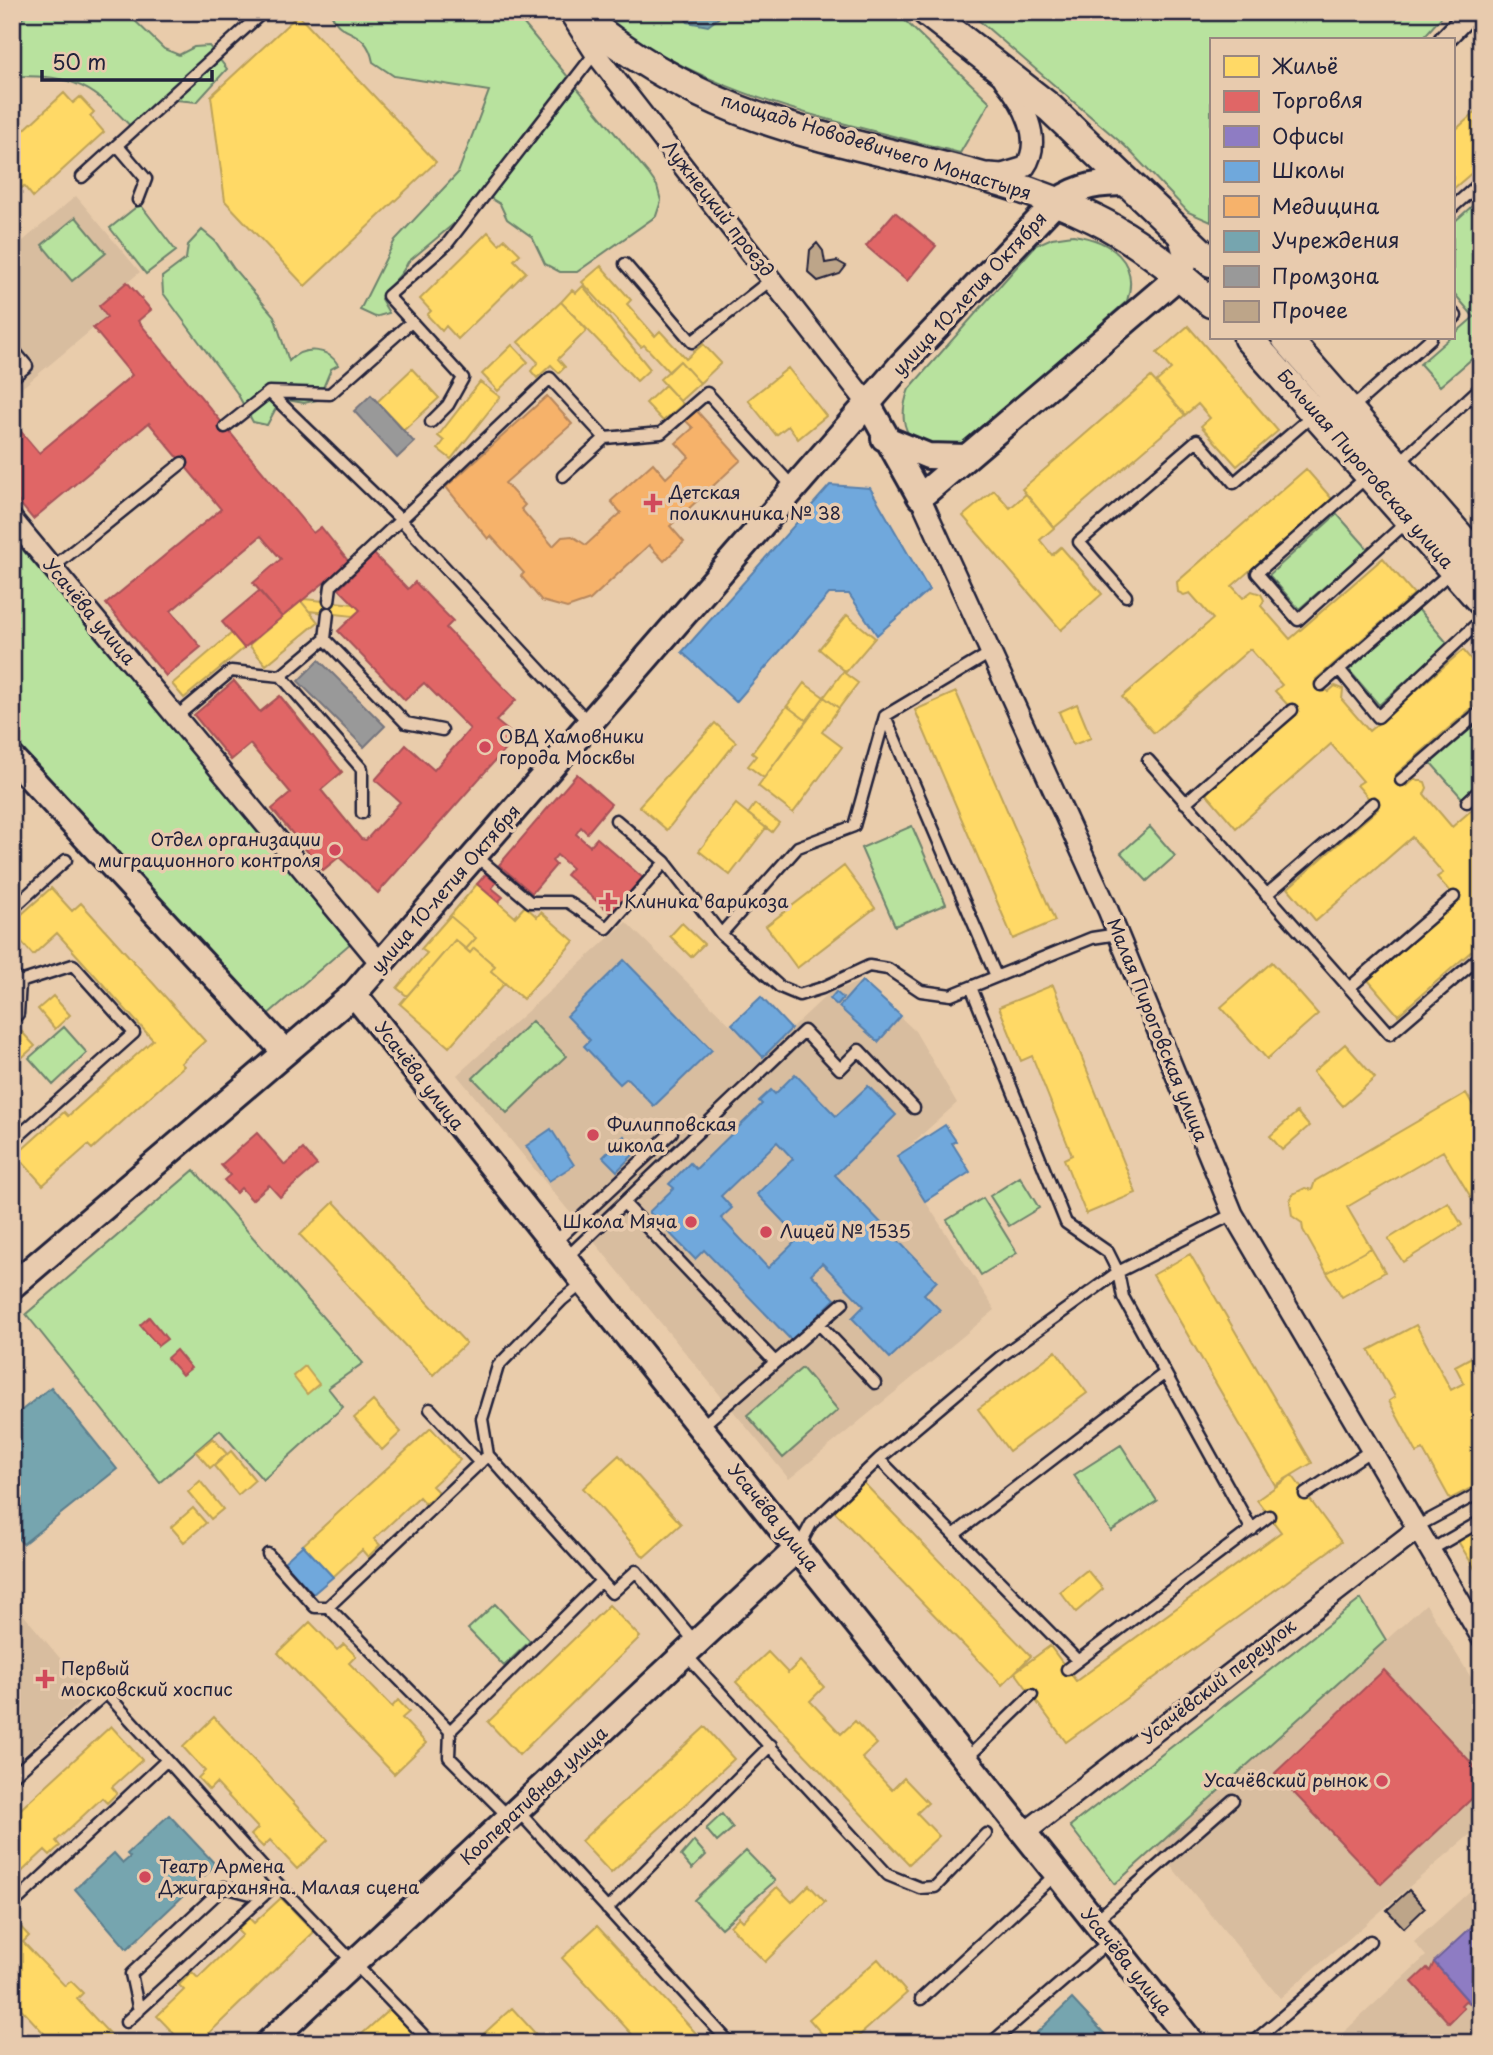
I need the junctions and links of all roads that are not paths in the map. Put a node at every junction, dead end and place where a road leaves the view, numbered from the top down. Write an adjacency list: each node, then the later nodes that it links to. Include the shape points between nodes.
1 (263, 12): 9 (lane)
2 (569, 12): 7 (street, Лужнецкий проезд)
3 (575, 12): 10 (main road, площадь Новодевичьего Монастыря, via 653,68 742,111)
4 (927, 12): 8 (main road)
5 (1471, 12): 6 (street)
6 (1446, 38)
7 (596, 53): 22 (street, Лужнецкий проезд); 24 (lane, via 455,234 388,296)
8 (993, 66): 10 (street, via 1028,120 1033,135 1031,157 1025,167 1002,174); 13 (main road, via 1049,108)
9 (117, 145): 11 (lane); 14 (lane, via 146,179)
10 (957, 169): 15 (main road, площадь Новодевичьего Монастыря)
11 (82, 177)
12 (1481, 182): 16 (lane)
13 (1129, 183): 15 (street, улица 10-летия Октября, via 1075,189); 17 (main road)
14 (138, 201)
15 (1056, 202): 21 (main road, площадь Новодевичьего Монастыря, via 1121,233); 32 (street, улица 10-летия Октября)
16 (1454, 206)
17 (1180, 234): 18 (main road); 21 (street, via 1187,257)
18 (1210, 261)
19 (625, 264): 22 (lane, via 692,342)
20 (1210, 269): 21 (street)
21 (1180, 275): 23 (main road); 40 (street)
22 (772, 278): 32 (street, Лужнецкий проезд)
23 (1210, 302)
24 (411, 322): 31 (lane, via 331,394); 35 (lane, via 463,378 448,405)
25 (1250, 340): 34 (main road, Большая Пироговская улица)
26 (1288, 340): 33 (main road, Большая Пироговская улица)
27 (1430, 340): 33 (lane)
28 (12, 348): 29 (lane, via 27,366)
29 (12, 378)
30 (1481, 387): 42 (lane)
31 (269, 392): 36 (lane); 48 (lane)
32 (868, 404): 38 (street, Малая Пироговская улица); 39 (street, улица 10-летия Октября)
33 (1349, 411): 42 (main road, Большая Пироговская улица)
34 (1315, 413): 43 (main road, Большая Пироговская улица); 53 (lane, via 1234,483 1197,440 1079,542)
35 (431, 422)
36 (225, 427)
37 (606, 438): 44 (lane); 45 (lane, via 661,433 707,393); 48 (lane, via 550,378)
38 (888, 439): 39 (street, via 867,434); 40 (street, via 928,456); 46 (street, Малая Пироговская улица)
39 (834, 445): 45 (street, улица 10-летия Октября)
40 (967, 457): 46 (street)
41 (182, 463): 51 (lane)
42 (1396, 465): 50 (main road, Большая Пироговская улица)
43 (1369, 475): 49 (main road, Большая Пироговская улица); 49 (lane, via 1257,573 1298,620)
44 (562, 476)
45 (796, 490): 67 (street, улица 10-летия Октября)
46 (920, 497): 59 (street, Малая Пироговская улица)
47 (12, 519): 51 (street, Усачёва улица)
48 (400, 519): 54 (lane, via 331,586); 67 (lane)
49 (1409, 520): 52 (main road, Большая Пироговская улица)
50 (1474, 548)
51 (52, 568): 66 (street, Усачёва улица)
52 (1453, 570): 55 (main road, Большая Пироговская улица); 60 (lane)
53 (1126, 596)
54 (329, 601)
55 (1481, 601)
56 (328, 613): 58 (lane)
57 (1481, 620): 60 (lane, via 1378,717)
58 (325, 639): 61 (lane); 68 (lane, via 405,723)
59 (992, 652): 65 (lane); 85 (street, Малая Пироговская улица)
60 (1339, 669): 62 (lane)
61 (281, 676): 66 (lane, via 232,671); 76 (lane, via 362,769)
62 (1321, 685)
63 (1292, 710): 74 (lane)
64 (1481, 711): 71 (lane)
65 (885, 716): 84 (lane, via 853,826 798,847); 89 (lane)
66 (176, 717): 87 (street, Усачёва улица)
67 (591, 725): 78 (street, улица 10-летия Октября)
68 (442, 730)
69 (12, 758): 95 (street)
70 (1148, 760): 74 (lane)
71 (1401, 779)
72 (1481, 789): 73 (lane)
73 (1467, 802)
74 (1185, 803): 81 (lane)
75 (1373, 803): 81 (lane)
76 (362, 813)
77 (616, 820): 80 (lane)
78 (475, 856): 80 (lane, via 530,902 568,902 607,928); 87 (street, улица 10-летия Октября)
79 (66, 860): 83 (lane)
80 (665, 862): 84 (lane)
81 (1266, 895): 92 (lane)
82 (1454, 897): 92 (lane)
83 (12, 908)
84 (721, 934): 91 (lane, via 780,987 799,995 869,966 888,969 921,991 940,995)
85 (1118, 934): 89 (lane, via 1092,938); 100 (street, Малая Пироговская улица)
86 (1481, 956): 92 (lane, via 1390,1034)
87 (380, 964): 93 (street, улица 10-летия Октября)
88 (12, 974): 90 (lane)
89 (996, 976): 91 (lane)
90 (20, 982): 94 (lane, via 18,1014); 98 (lane, via 73,965 134,1033)
91 (971, 987): 102 (lane, via 1066,1223 1108,1252)
92 (1349, 988)
93 (354, 994): 95 (street, улица 10-летия Октября); 101 (street, Усачёва улица)
94 (12, 1019)
95 (285, 1052): 104 (street, улица 10-летия Октября)
96 (914, 1108): 99 (lane, via 859,1050 840,1069 804,1031)
97 (672, 1132): 101 (lane)
98 (12, 1142)
99 (624, 1203): 101 (lane); 107 (lane)
100 (1233, 1214): 102 (lane); 112 (street, Малая Пироговская улица)
101 (559, 1252): 103 (street, Усачёва улица)
102 (1118, 1272): 108 (lane, via 1123,1297); 114 (lane, via 1000,1357)
103 (583, 1282): 111 (street, Усачёва улица); 113 (lane, via 498,1366 482,1419)
104 (12, 1286)
105 (843, 1303): 106 (lane)
106 (819, 1324): 107 (lane); 109 (lane)
107 (775, 1362): 111 (lane)
108 (1165, 1373): 121 (lane); 122 (lane)
109 (875, 1383)
110 (430, 1409): 115 (lane)
111 (700, 1427): 123 (street, Усачёва улица)
112 (1370, 1451): 117 (lane); 120 (street, Малая Пироговская улица)
113 (488, 1455): 115 (lane); 126 (lane)
114 (878, 1459): 122 (lane); 123 (lane, via 811,1524)
115 (480, 1463): 127 (lane)
116 (1481, 1492): 120 (lane)
117 (1305, 1493)
118 (1269, 1516): 121 (lane)
119 (1481, 1521): 124 (lane)
120 (1415, 1529): 124 (street, Малая Пироговская улица); 141 (street, Усачёвский переулок)
121 (1252, 1530): 130 (lane)
122 (956, 1534): 130 (lane)
123 (799, 1548): 129 (street, Кооперативная улица); 136 (street, Усачёва улица)
124 (1428, 1551): 128 (street, Малая Пироговская улица)
125 (268, 1554): 127 (lane, via 315,1606)
126 (601, 1581): 129 (lane, via 612,1593 636,1571); 133 (lane)
127 (328, 1606): 133 (lane)
128 (1481, 1637)
129 (692, 1649): 134 (lane); 139 (street, Кооперативная улица)
130 (1078, 1661): 131 (lane)
131 (1067, 1669)
132 (1032, 1695): 136 (lane)
133 (450, 1731): 139 (lane, via 449,1757)
134 (771, 1745): 140 (lane, via 888,1875 920,1888 934,1887); 146 (lane)
135 (167, 1760): 137 (lane, via 106,1692); 143 (lane); 145 (lane)
136 (965, 1760): 141 (street, Усачёва улица)
137 (12, 1777)
138 (1233, 1800): 147 (lane)
139 (514, 1814): 146 (lane); 149 (street, Кооперативная улица)
140 (986, 1834)
141 (1023, 1834): 142 (street, Усачёва улица)
142 (1055, 1874): 147 (street, Усачёва улица); 150 (lane)
143 (277, 1883): 144 (lane); 149 (lane)
144 (262, 1897): 151 (lane); 151 (lane, via 224,1888 204,1906 131,1974)
145 (12, 1905)
146 (607, 1909): 156 (lane)
147 (1101, 1932): 153 (street, Усачёва улица); 157 (lane)
148 (1370, 1941): 158 (lane)
149 (356, 1961): 154 (street, Кооперативная улица); 155 (lane)
150 (921, 1998)
151 (139, 2011): 152 (lane)
152 (126, 2022)
153 (1183, 2040)
154 (268, 2043)
155 (431, 2043)
156 (730, 2043)
157 (991, 2043)
158 (1252, 2043)

